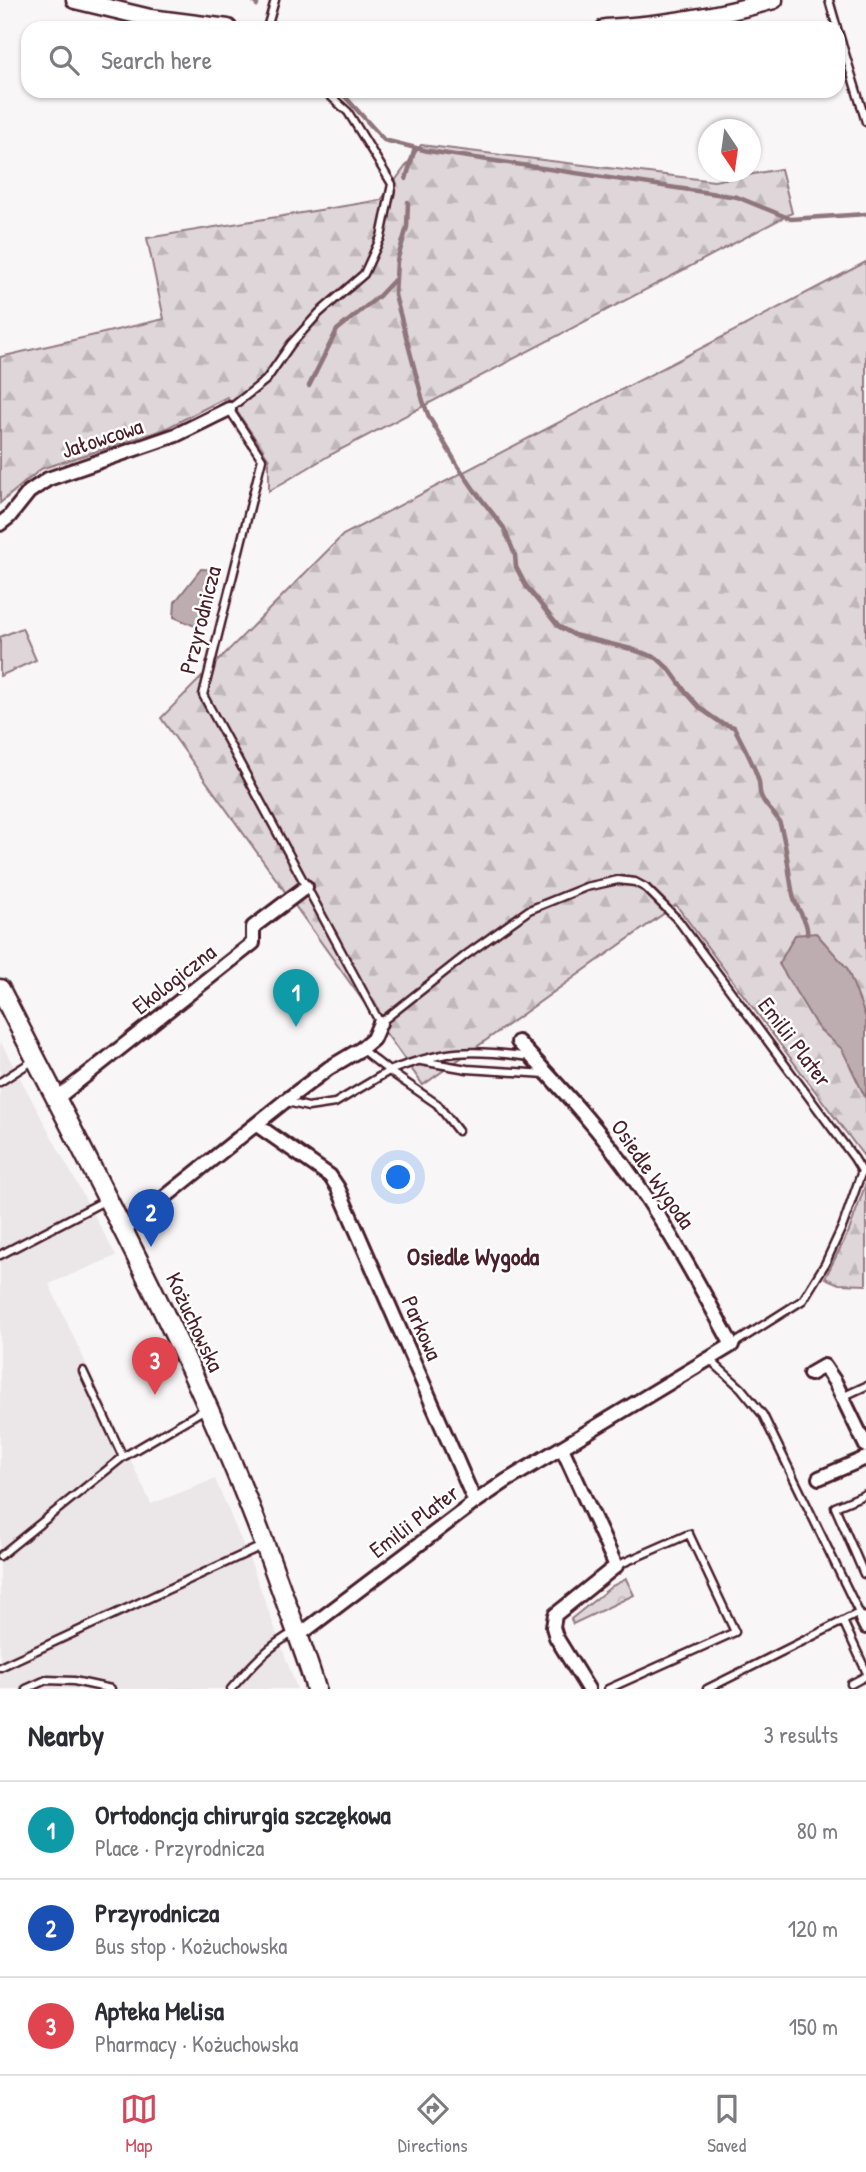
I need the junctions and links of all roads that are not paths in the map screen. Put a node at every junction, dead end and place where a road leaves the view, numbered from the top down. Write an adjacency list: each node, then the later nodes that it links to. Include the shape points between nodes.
1 (75, 0): 5 (street)
2 (275, 0): 6 (lane)
3 (774, 0): 7 (street)
4 (829, 0): 8 (lane)
5 (173, 21)
6 (269, 21)
7 (680, 21)
8 (836, 21)
9 (845, 52): 11 (lane)
10 (332, 98): 12 (lane, via 348,112 392,184 381,237 363,274 319,313 267,380)
11 (866, 122)
12 (229, 409): 13 (street, Jałowcowa, via 176,435 48,479 29,492); 14 (lane, Przyrodnicza, via 262,459 203,695)
13 (0, 524)
14 (306, 887): 16 (lane, Przyrodnicza); 25 (street, Ekologiczna, via 253,927 253,943)
15 (0, 989): 20 (main road, Kożuchowska)
16 (380, 1023): 18 (street, via 373,1039); 32 (lane, Emilii Plater, via 529,910 586,887 618,880 646,888 678,920 862,1171 843,1225 803,1300)
17 (518, 1042): 19 (street, Osiedle Wygoda)
18 (361, 1049): 22 (lane); 26 (street)
19 (533, 1058): 21 (lane, via 454,1051); 23 (street, Osiedle Wygoda)
20 (36, 1059): 24 (lane); 25 (main road, Kożuchowska)
21 (415, 1060): 22 (lane); 23 (lane, via 467,1069)
22 (389, 1071): 26 (lane, via 335,1104 308,1107); 28 (lane, via 437,1104)
23 (548, 1074): 32 (street, Osiedle Wygoda, via 636,1181 673,1237)
24 (0, 1082)
25 (56, 1099): 29 (main road, Kożuchowska)
26 (285, 1101): 27 (street)
27 (257, 1125): 30 (street); 45 (street, Parkowa, via 330,1176 338,1188)
28 (458, 1131)
29 (108, 1199): 30 (main road, Kożuchowska); 31 (lane)
30 (124, 1230): 38 (main road, Kożuchowska)
31 (0, 1255)
32 (732, 1345): 33 (street, Emilii Plater)
33 (709, 1359): 40 (street, Emilii Plater); 50 (lane, via 762,1415)
34 (83, 1371): 41 (lane)
35 (810, 1374): 37 (street, via 824,1366)
36 (866, 1386): 37 (lane)
37 (842, 1397): 39 (street)
38 (208, 1407): 41 (lane); 46 (main road, Kożuchowska)
39 (866, 1446)
40 (562, 1448): 45 (street, Emilii Plater); 48 (street)
41 (123, 1457): 47 (lane)
42 (866, 1458): 43 (street)
43 (819, 1478)
44 (866, 1494): 49 (lane, via 835,1507)
45 (475, 1502): 52 (street, Emilii Plater)
46 (265, 1545): 52 (main road, Kożuchowska); 53 (lane)
47 (0, 1556)
48 (616, 1566): 61 (street, via 555,1615 556,1637); 62 (lane, via 689,1534 736,1632)
49 (864, 1574)
50 (862, 1620): 51 (lane)
51 (843, 1621): 54 (lane); 63 (lane)
52 (297, 1634): 59 (lane, via 268,1650); 60 (main road, Kożuchowska)
53 (0, 1667)
54 (866, 1671)
55 (866, 1676): 56 (lane)
56 (851, 1684)
57 (26, 1689): 58 (lane, via 46,1680)
58 (111, 1689)
59 (230, 1689)
60 (316, 1689)
61 (588, 1689)
62 (608, 1689)
63 (707, 1689)

